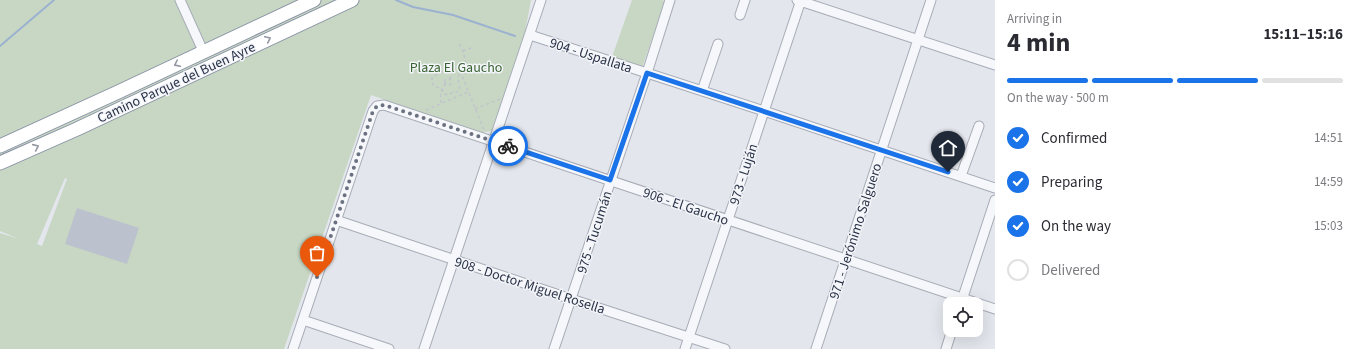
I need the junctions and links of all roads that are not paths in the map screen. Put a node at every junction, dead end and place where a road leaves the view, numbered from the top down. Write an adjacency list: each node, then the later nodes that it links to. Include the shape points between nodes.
1 (180, 0): 13 (street)
2 (314, 0): 13 (highway, Camino Parque del Buen Ayre)
3 (352, 0): 22 (highway, Camino Parque del Buen Ayre, one-way to 3)
4 (542, 0): 10 (street)
5 (670, 0): 15 (street, 975 - Tucumán)
6 (745, 0): 9 (street)
7 (800, 0): 11 (street); 17 (street, 973 - Luján)
8 (931, 0): 11 (street, 971 - Jerónimo Salguero)
9 (740, 15)
10 (530, 35): 15 (street, 904 - Uspallata); 19 (street)
11 (918, 40): 14 (street); 21 (street, 971 - Jerónimo Salguero)
12 (718, 44): 16 (street)
13 (204, 51): 20 (highway, Camino Parque del Buen Ayre, one-way to 20)
14 (995, 65)
15 (647, 73): 16 (street, 904 - Uspallata); 24 (street, 975 - Tucumán)
16 (702, 91): 17 (street, 904 - Uspallata)
17 (764, 111): 21 (street, 904 - Uspallata); 28 (street, 973 - Luján)
18 (979, 126): 23 (street)
19 (494, 142): 24 (street, 906 - El Gaucho); 27 (street, 906 - El Gaucho, via 384,105 377,106 373,111); 30 (street)
20 (0, 146)
21 (882, 151): 23 (street, 904 - Uspallata); 29 (street, 971 - Jerónimo Salguero)
22 (0, 163)
23 (961, 176): 25 (street, 904 - Uspallata)
24 (610, 180): 28 (street, 906 - El Gaucho); 33 (street, 975 - Tucumán)
25 (995, 188)
26 (995, 200): 32 (street)
27 (336, 220): 30 (street, 908 - Doctor Miguel Rosella); 36 (street)
28 (728, 220): 29 (street, 906 - El Gaucho); 37 (street, 973 - Luján)
29 (846, 259): 31 (street, 906 - El Gaucho); 45 (street, 971 - Jerónimo Salguero)
30 (454, 260): 33 (street, 908 - Doctor Miguel Rosella); 41 (street)
31 (950, 297)
32 (962, 297)
33 (571, 299): 37 (street, 908 - Doctor Miguel Rosella); 42 (street, 975 - Tucumán)
34 (983, 306): 35 (street, 906 - El Gaucho)
35 (995, 309)
36 (303, 320): 39 (street); 40 (street)
37 (689, 337): 43 (street, 973 - Luján); 44 (street, 908 - Doctor Miguel Rosella)
38 (950, 337): 46 (street)
39 (293, 349)
40 (389, 349)
41 (424, 349)
42 (554, 349)
43 (685, 349)
44 (725, 349)
45 (816, 349)
46 (946, 349)

